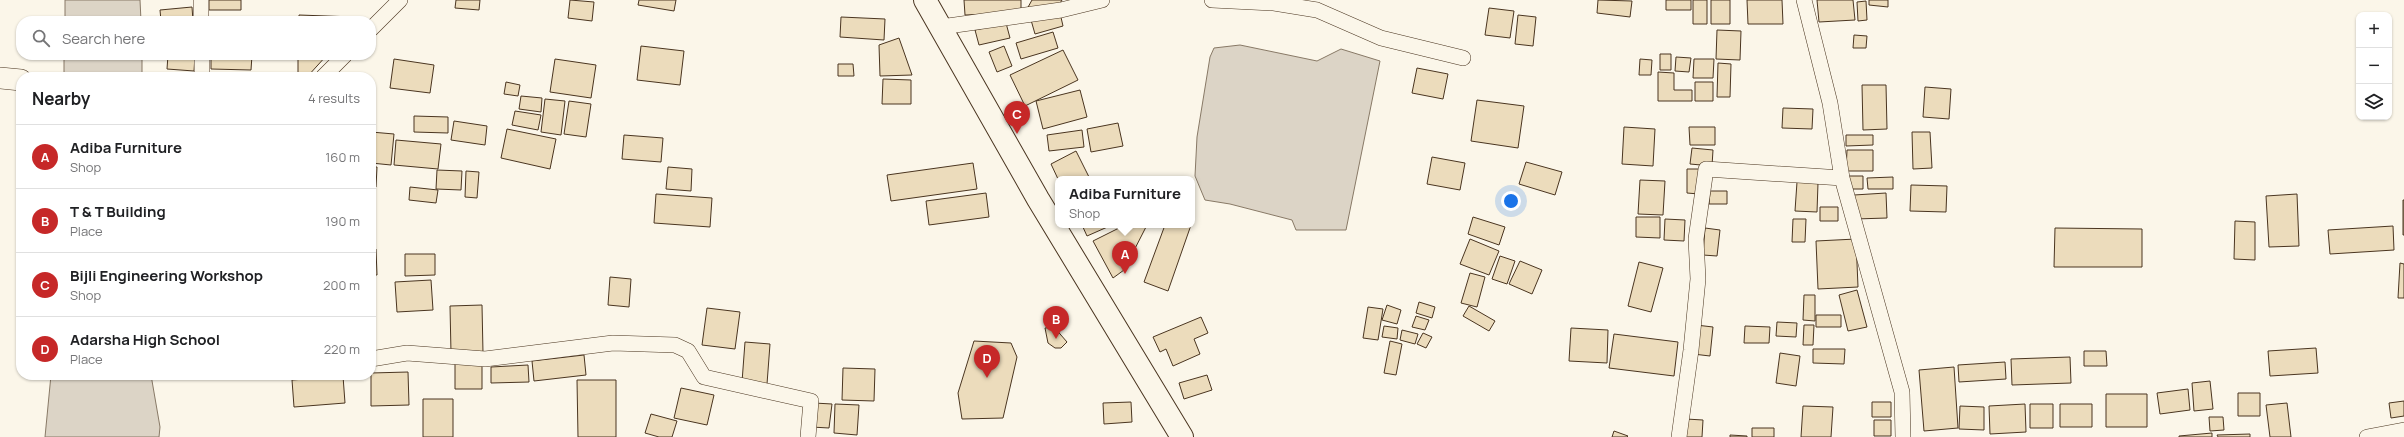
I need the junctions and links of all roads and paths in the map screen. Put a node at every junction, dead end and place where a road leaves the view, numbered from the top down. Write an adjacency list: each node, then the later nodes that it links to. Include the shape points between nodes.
1 (201, 0): 7 (street)
2 (400, 0): 8 (street)
3 (925, 0): 9 (main road)
4 (1102, 0): 9 (street, via 1061,10)
5 (1212, 0): 10 (street, via 1274,3 1317,10 1382,38)
6 (1804, 0): 17 (street, via 1830,103)
7 (201, 16)
8 (376, 24)
9 (941, 27): 18 (main road)
10 (1463, 58)
11 (202, 60): 13 (street)
12 (340, 60): 14 (street)
13 (202, 72)
14 (328, 72)
15 (0, 78): 16 (street)
16 (16, 80)
17 (1842, 178): 24 (street, via 1706,169 1696,239 1698,279 1692,342); 25 (street, via 1895,359 1902,392)
18 (1055, 227)
19 (1056, 228): 23 (main road)
20 (376, 358): 22 (street, via 407,353 485,359 613,343 675,344 688,351 704,377 811,401)
21 (2404, 430): 26 (street)
22 (808, 437)
23 (1182, 437)
24 (1679, 437)
25 (1903, 437)
26 (2367, 437)

